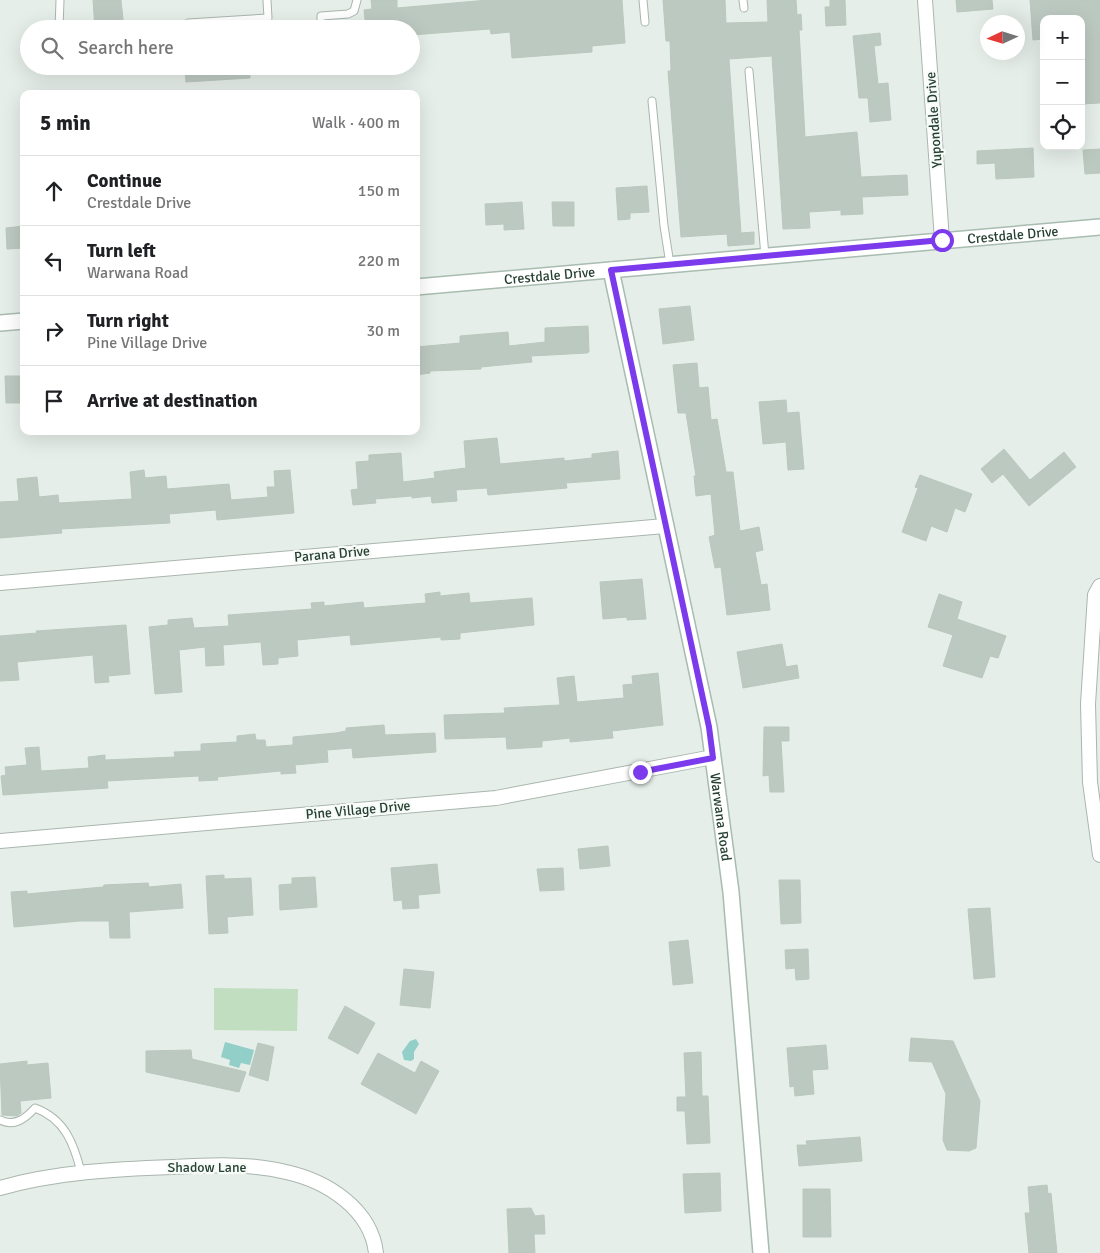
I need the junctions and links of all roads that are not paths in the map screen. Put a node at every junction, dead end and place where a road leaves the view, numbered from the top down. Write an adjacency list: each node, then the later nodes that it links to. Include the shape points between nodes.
1 (60, 0): 6 (lane)
2 (266, 0): 7 (lane, via 268,18)
3 (357, 0): 8 (lane, via 354,11 321,16)
4 (643, 0): 9 (lane)
5 (925, 0): 13 (street, Yupondale Drive)
6 (59, 20)
7 (236, 20)
8 (321, 20)
9 (645, 22)
10 (750, 71): 14 (lane)
11 (652, 101): 15 (lane)
12 (1100, 227): 13 (street, Crestdale Drive)
13 (942, 240): 14 (street, Crestdale Drive)
14 (765, 256): 15 (street, Crestdale Drive)
15 (670, 264): 16 (street, Crestdale Drive)
16 (611, 270): 17 (street, Crestdale Drive); 20 (street, Warwana Road)
17 (420, 287)
18 (20, 322): 19 (street)
19 (0, 324)
20 (664, 526): 21 (street, Parana Drive); 23 (street, Warwana Road)
21 (0, 582)
22 (1100, 586): 25 (street, via 1095,595 1088,704 1090,782)
23 (713, 758): 24 (street, Pine Village Drive, via 496,798); 30 (street, Warwana Road, via 731,892)
24 (0, 842)
25 (1100, 856)
26 (0, 1120): 27 (lane, via 8,1124 17,1122 34,1108 56,1120 75,1148)
27 (82, 1172): 28 (street, Shadow Lane); 29 (street, Shadow Lane, via 240,1166 286,1172 310,1179 353,1206 369,1228)
28 (0, 1188)
29 (376, 1253)
30 (761, 1253)

